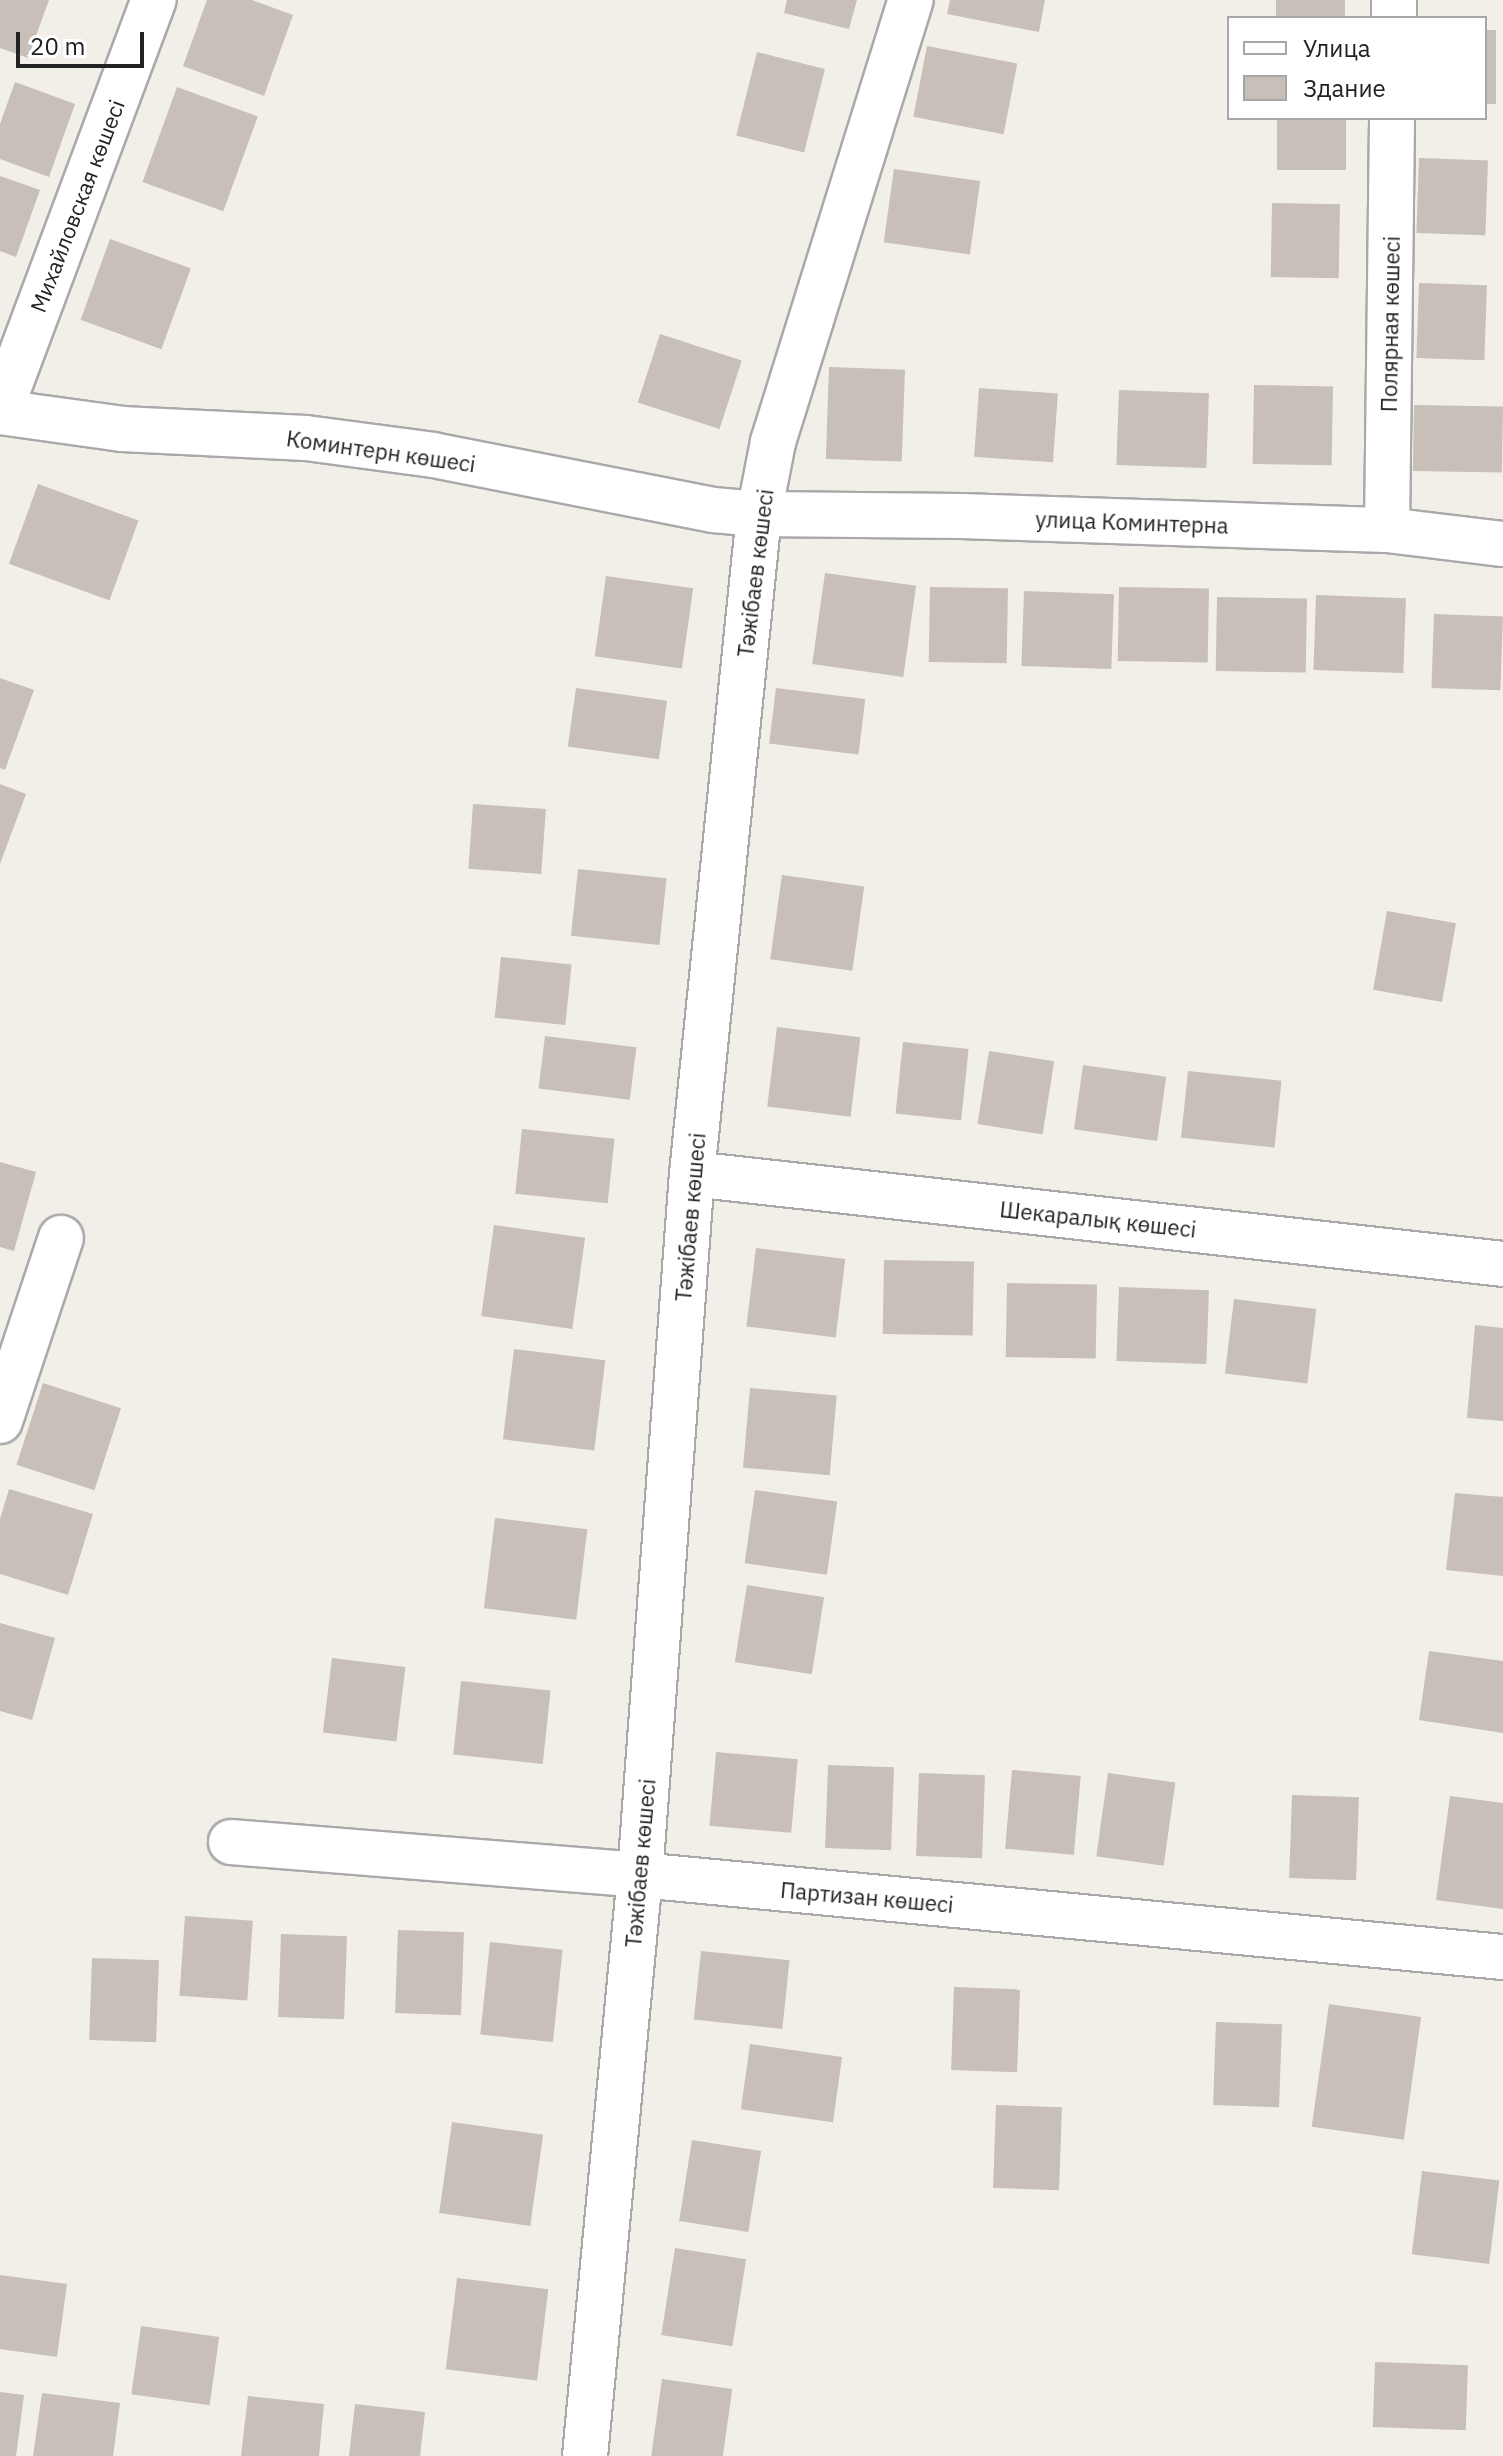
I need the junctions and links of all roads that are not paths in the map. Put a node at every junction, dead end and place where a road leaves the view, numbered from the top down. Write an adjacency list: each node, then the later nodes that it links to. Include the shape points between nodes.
1 (154, 0): 4 (street, Михайловская көшесі)
2 (911, 0): 5 (street, Тәжібаев көшесі, via 773,442)
3 (1392, 120): 6 (street, Полярная көшесі)
4 (0, 412): 5 (street, Коминтерн көшесі, via 122,429 306,438 419,453 713,510)
5 (759, 514): 6 (street, улица Коминтерна); 8 (street, Тәжібаев көшесі)
6 (1387, 530): 7 (street, улица Коминтерна)
7 (1503, 544)
8 (692, 1174): 10 (street, Шекаралық көшесі); 13 (street, Тәжібаев көшесі)
9 (61, 1238): 11 (street)
10 (1503, 1264)
11 (0, 1421)
12 (231, 1842): 13 (street, Партизан көшесі)
13 (640, 1875): 14 (street, Партизан көшесі); 15 (street, Тәжібаев көшесі)
14 (1503, 1957)
15 (585, 2456)

